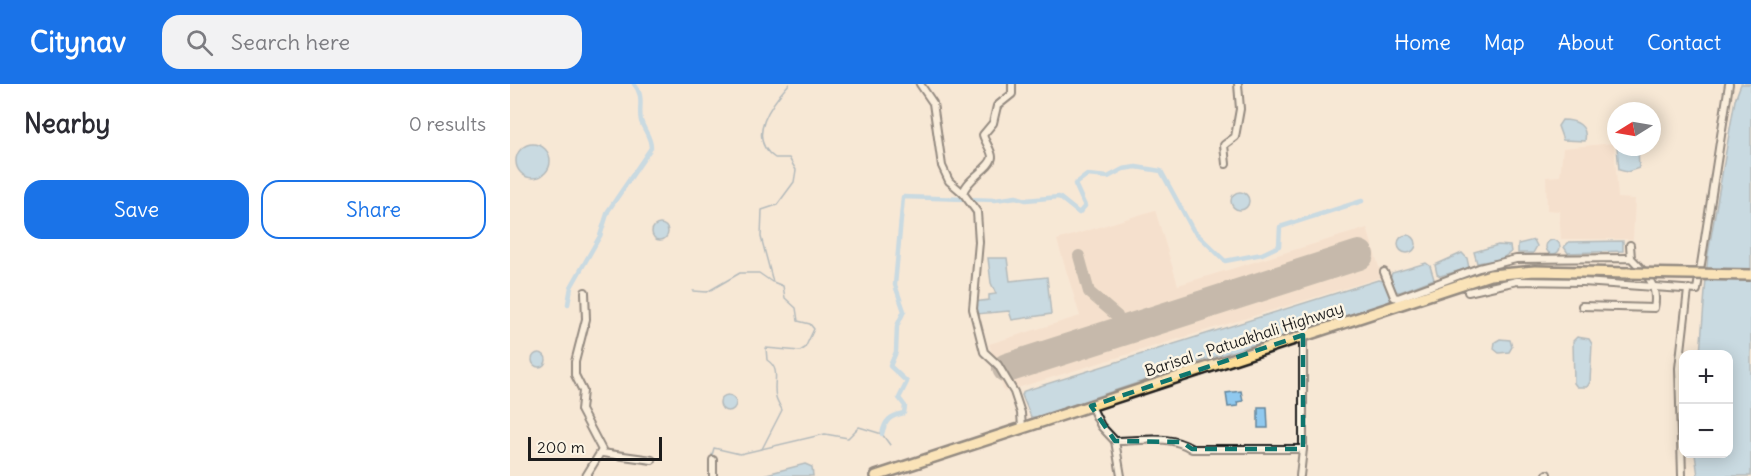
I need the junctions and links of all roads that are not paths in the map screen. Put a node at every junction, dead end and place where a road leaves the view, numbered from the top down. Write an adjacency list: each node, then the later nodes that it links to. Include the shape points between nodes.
1 (920, 84): 6 (street, via 933,103 942,166 949,180)
2 (1012, 84): 6 (street, via 1012,94 997,106 993,123 982,135 992,155 990,163 966,183)
3 (1238, 84): 5 (street, via 1240,108 1235,137 1224,145)
4 (1729, 84): 12 (street, via 1697,290)
5 (1226, 164)
6 (963, 193): 18 (street, via 977,212 973,309 984,352 998,365 1014,392)
7 (1630, 245): 8 (street)
8 (1631, 258): 9 (street, via 1516,259 1479,268 1398,298 1394,297); 11 (street)
9 (1384, 272)
10 (1751, 275): 16 (highway, Barisal - Patuakhali Highway, bridge, via 1535,271 1490,275)
11 (1655, 288): 12 (street); 14 (street, via 1517,281); 15 (street, via 1654,308)
12 (1688, 290): 29 (street, via 1679,368)
13 (585, 292): 21 (street, via 586,319 574,362 575,375 583,391 581,410)
14 (1468, 292)
15 (1582, 306)
16 (1303, 335): 17 (highway, Barisal - Patuakhali Highway); 20 (street)
17 (1091, 406): 18 (highway, Barisal - Patuakhali Highway); 19 (street, via 1101,426)
18 (1022, 428): 26 (highway, Barisal - Patuakhali Highway)
19 (1115, 441): 20 (street, via 1165,439 1182,442 1192,449); 27 (street)
20 (1303, 449): 28 (street)
21 (602, 453): 22 (street); 24 (street)
22 (652, 460)
23 (713, 460): 25 (street)
24 (586, 476)
25 (712, 476)
26 (876, 476)
27 (1121, 476)
28 (1300, 476)
29 (1682, 476)

